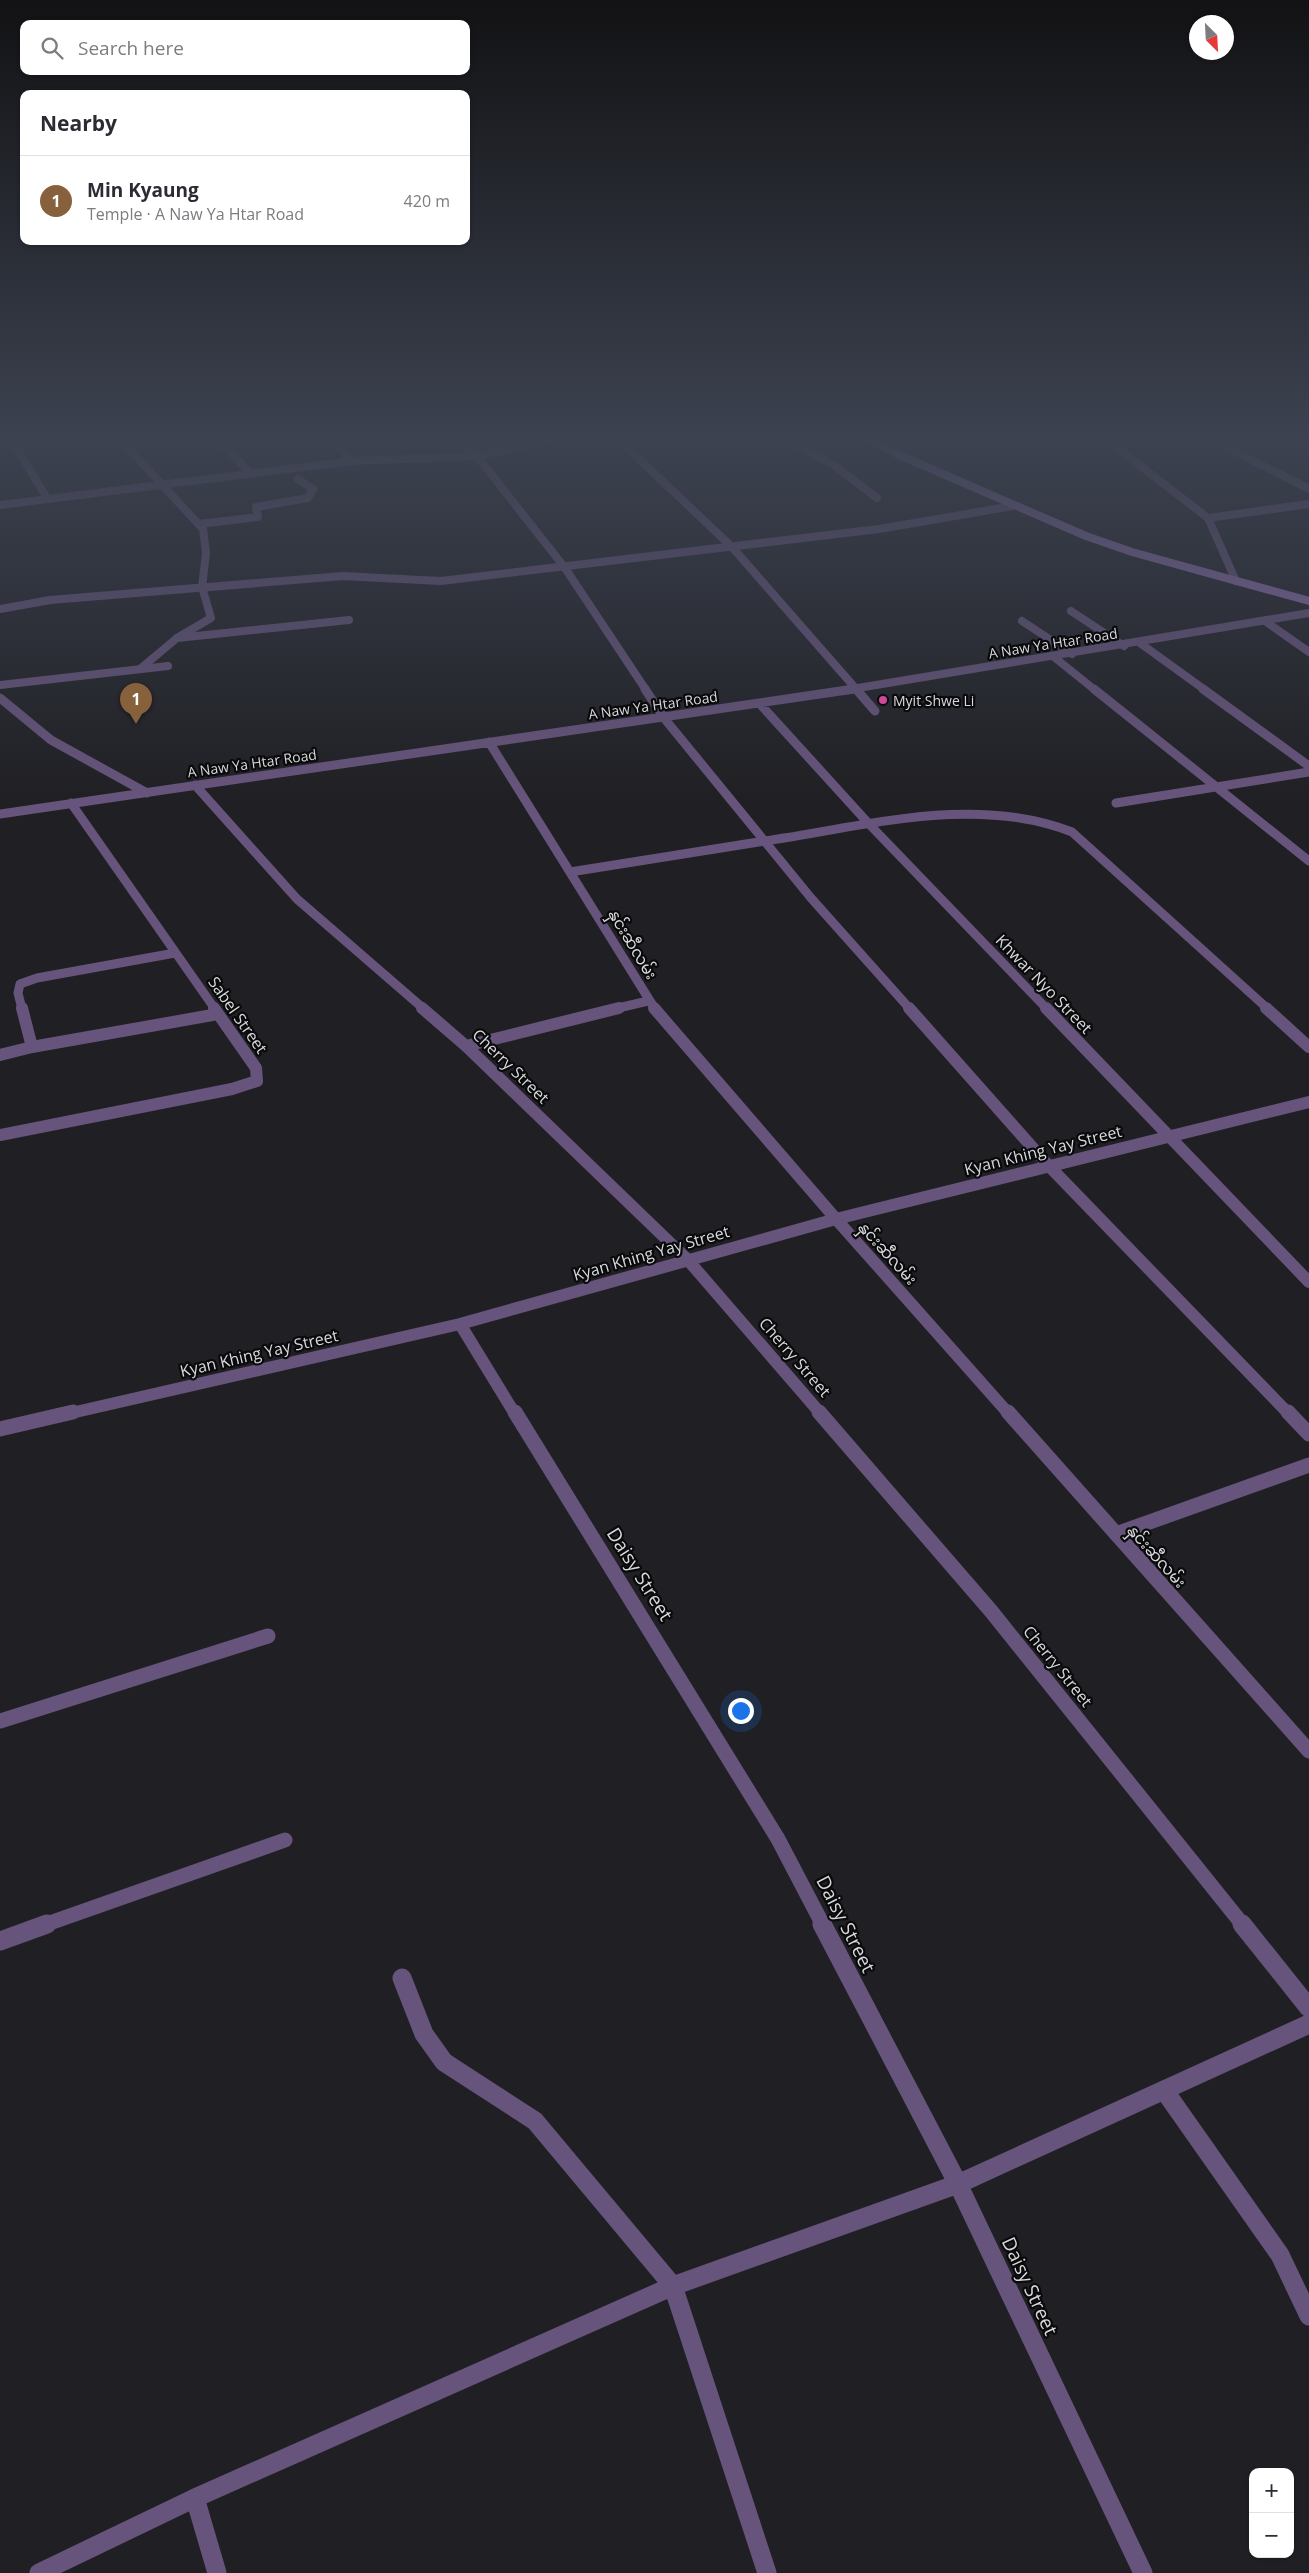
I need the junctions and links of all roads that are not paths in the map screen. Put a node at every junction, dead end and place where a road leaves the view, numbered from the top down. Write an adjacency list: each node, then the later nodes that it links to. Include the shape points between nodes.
1 (206, 557): 9 (street)
2 (556, 557): 7 (street)
3 (652, 557): 7 (street)
4 (741, 557): 26 (street)
5 (1151, 557): 8 (street)
6 (1226, 557): 8 (street)
7 (565, 568): 9 (street, via 441,581 344,576); 30 (street)
8 (1236, 580): 10 (street)
9 (202, 587): 11 (street, via 50,600); 17 (street, via 211,618)
10 (1309, 601)
11 (0, 609)
12 (1071, 612): 19 (street)
13 (1309, 613): 16 (street, A Naw Ya Htar Road)
14 (349, 620): 17 (street)
15 (1022, 621): 21 (street)
16 (1265, 621): 18 (street, A Naw Ya Htar Road); 20 (street)
17 (177, 638): 24 (street)
18 (1140, 643): 19 (street, A Naw Ya Htar Road); 32 (street)
19 (1124, 646): 21 (street, A Naw Ya Htar Road)
20 (1309, 652)
21 (1072, 654): 22 (street, A Naw Ya Htar Road)
22 (1054, 657): 26 (street, A Naw Ya Htar Road); 35 (street)
23 (168, 666): 24 (street)
24 (140, 670): 25 (street)
25 (0, 686)
26 (856, 688): 28 (street, A Naw Ya Htar Road); 29 (street)
27 (0, 698): 36 (street, via 22,720 62,749)
28 (760, 704): 30 (street, A Naw Ya Htar Road); 40 (street, Khwar Nyo Street)
29 (875, 711)
30 (664, 718): 31 (street, A Naw Ya Htar Road); 41 (street)
31 (489, 742): 34 (street, A Naw Ya Htar Road); 43 (street, နှင်းဆီလမ်း)
32 (1309, 766)
33 (1309, 772): 35 (street)
34 (194, 785): 36 (street, A Naw Ya Htar Road); 47 (street, Cherry Street, via 297,900)
35 (1216, 788): 37 (street); 42 (street)
36 (147, 793): 38 (street, A Naw Ya Htar Road)
37 (1116, 803)
38 (71, 804): 39 (street, A Naw Ya Htar Road); 44 (street, Sabel Street)
39 (0, 814)
40 (869, 824): 41 (street); 49 (street, via 988,813 1064,828); 53 (street, Khwar Nyo Street)
41 (766, 841): 43 (street); 54 (street, via 880,978)
42 (1309, 861)
43 (570, 872): 45 (street, နှင်းဆီလမ်း)
44 (176, 953): 46 (street, Sabel Street); 48 (street, via 37,978 20,984 18,993)
45 (648, 1001): 47 (street); 55 (street, နှင်းဆီလမ်း)
46 (218, 1014): 48 (street); 52 (street, Sabel Street, via 256,1068 257,1081 232,1089)
47 (466, 1046): 56 (street, Cherry Street)
48 (32, 1047): 50 (street)
49 (1309, 1047)
50 (0, 1055)
51 (1309, 1102): 53 (street, Kyan Khing Yay Street)
52 (0, 1136)
53 (1167, 1136): 54 (street, Kyan Khing Yay Street); 57 (street, Khwar Nyo Street)
54 (1048, 1165): 55 (street, Kyan Khing Yay Street); 60 (street)
55 (836, 1219): 56 (street, Kyan Khing Yay Street); 62 (street, နှင်းဆီလမ်း)
56 (687, 1258): 58 (street, Kyan Khing Yay Street); 69 (street, Cherry Street, via 991,1611)
57 (1309, 1282)
58 (460, 1324): 59 (street, Kyan Khing Yay Street); 72 (street, Daisy Street, via 778,1839)
59 (0, 1429)
60 (1309, 1434)
61 (1309, 1465): 62 (street)
62 (1116, 1534): 65 (street, နှင်းဆီလမ်း)
63 (268, 1636): 64 (street)
64 (0, 1721)
65 (1309, 1751)
66 (285, 1840): 67 (street)
67 (0, 1941)
68 (402, 1978): 73 (street, via 424,2034 444,2062 535,2121)
69 (1309, 2008)
70 (1309, 2024): 71 (street)
71 (1164, 2090): 72 (street); 74 (street, via 1280,2255)
72 (958, 2184): 73 (street); 79 (street, Daisy Street)
73 (673, 2286): 75 (street); 78 (street)
74 (1309, 2316)
75 (195, 2498): 76 (street); 77 (street)
76 (38, 2573)
77 (217, 2573)
78 (767, 2573)
79 (1143, 2573)

